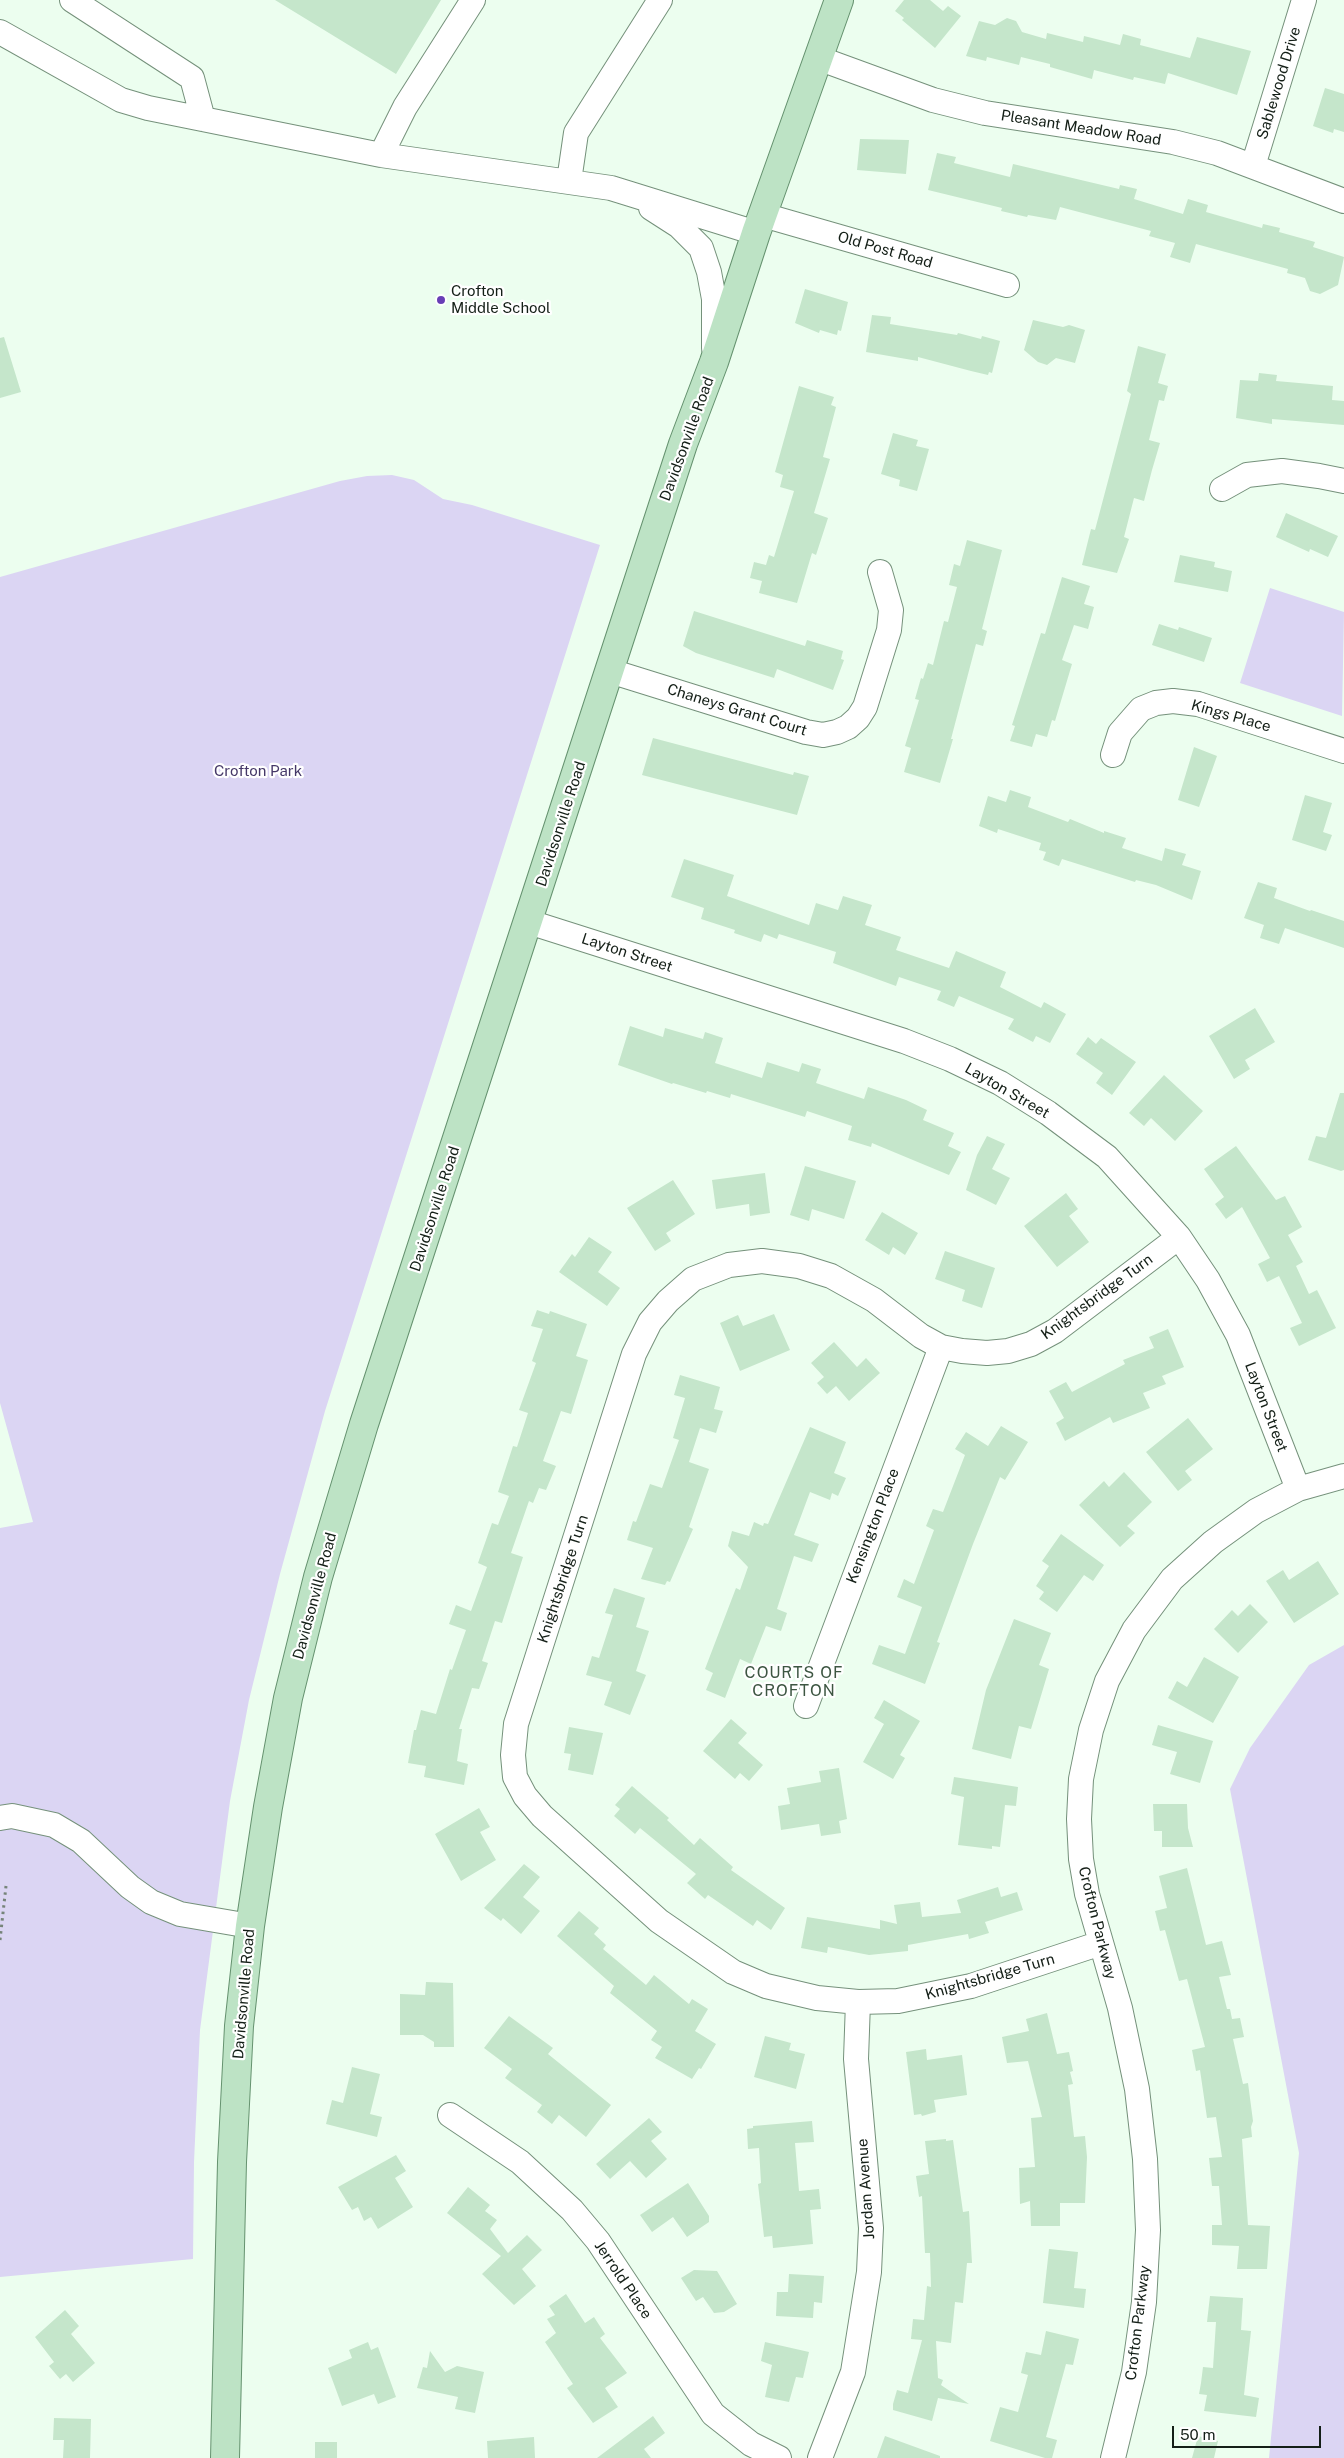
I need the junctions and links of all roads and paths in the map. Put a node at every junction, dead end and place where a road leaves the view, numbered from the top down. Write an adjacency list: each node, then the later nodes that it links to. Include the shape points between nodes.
1 (72, 0): 8 (street, via 192,78)
2 (473, 0): 9 (street, via 405,107)
3 (660, 0): 11 (street, via 576,133)
4 (838, 0): 7 (main road, Davidsonville Road)
5 (1304, 0): 10 (street, Sablewood Drive)
6 (0, 32): 8 (street, Old Post Road, via 121,100)
7 (818, 58): 10 (street, Pleasant Meadow Road, via 933,100 985,113 1174,142); 14 (main road, Davidsonville Road)
8 (203, 119): 9 (street, Old Post Road)
9 (381, 155): 11 (street, Old Post Road)
10 (1253, 166): 13 (street, Pleasant Meadow Road)
11 (569, 181): 12 (street, Old Post Road)
12 (629, 193): 14 (street, Old Post Road); 16 (street, via 679,226 701,248 714,298)
13 (1344, 201)
14 (760, 224): 15 (street, Old Post Road); 16 (main road, Davidsonville Road)
15 (1006, 285)
16 (714, 362): 20 (main road, Davidsonville Road, via 683,444)
17 (1344, 482): 18 (street, via 1282,471 1247,475)
18 (1222, 490)
19 (880, 572): 20 (street, Chaneys Grant Court, via 891,610 889,630 865,707 848,727 837,732 823,735 806,732)
20 (610, 671): 23 (main road, Davidsonville Road)
21 (1344, 750): 22 (street, Kings Place, via 1198,704 1173,701 1141,709 1120,733)
22 (1113, 755)
23 (529, 922): 24 (street, Layton Street, via 904,1041 1000,1083 1048,1113 1107,1158); 31 (main road, Davidsonville Road, via 367,1415 318,1577 288,1698)
24 (1179, 1237): 25 (street, Knightsbridge Turn, via 1055,1332 1031,1344 987,1353); 27 (street, Layton Street, via 1208,1280 1238,1335)
25 (941, 1346): 28 (street, Kensington Place); 34 (street, Knightsbridge Turn, via 921,1336 874,1300 831,1276 799,1266 762,1261 729,1266 693,1279 668,1301 650,1322 634,1354 516,1732 513,1755 515,1777 525,1796 542,1816 660,1921 733,1972 766,1986 817,1998)
26 (1344, 1476): 27 (street, Crofton Parkway)
27 (1298, 1489): 33 (street, Crofton Parkway, via 1220,1537 1172,1579 1134,1630 1107,1681 1090,1730 1081,1779 1079,1819 1087,1894)
28 (806, 1706)
29 (0, 1818): 31 (street, via 12,1816 54,1825 81,1841 151,1902 180,1914)
30 (6, 1886): 32 (path)
31 (250, 1926): 36 (main road, Davidsonville Road, via 239,2026 232,2162)
32 (0, 1940)
33 (1101, 1943): 34 (street, Knightsbridge Turn, via 934,1996); 39 (street, Crofton Parkway, via 1120,2008 1137,2089 1146,2159 1148,2230 1144,2302 1134,2372)
34 (858, 2002): 38 (street, Jordan Avenue, via 856,2058 872,2228 870,2272 853,2372)
35 (450, 2115): 37 (street, Jerrold Place, via 520,2162 572,2210 604,2249 713,2414 752,2444)
36 (225, 2458)
37 (779, 2458)
38 (820, 2458)
39 (1113, 2458)

